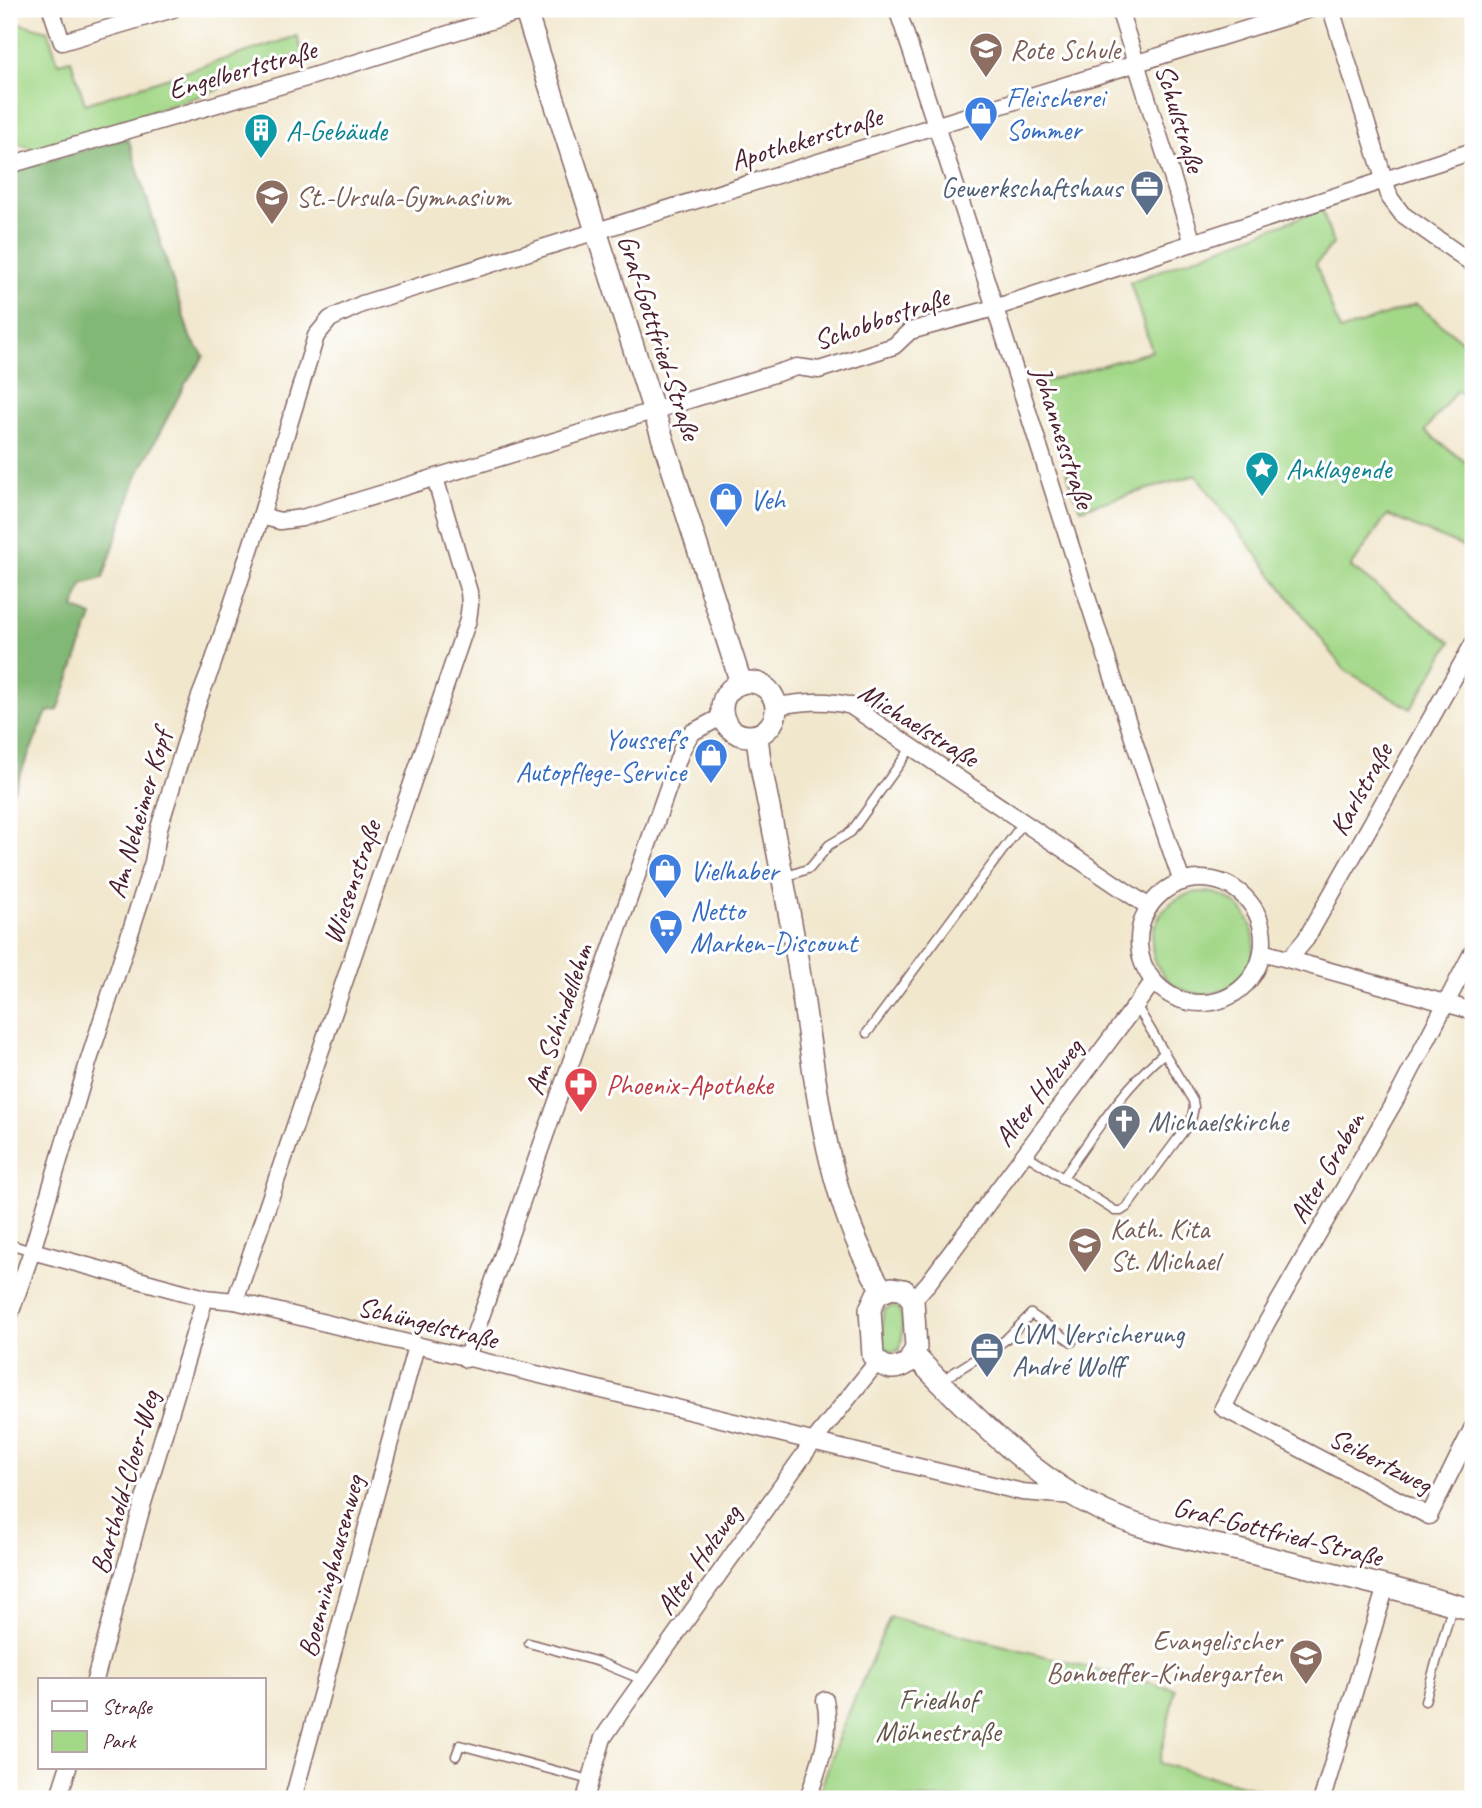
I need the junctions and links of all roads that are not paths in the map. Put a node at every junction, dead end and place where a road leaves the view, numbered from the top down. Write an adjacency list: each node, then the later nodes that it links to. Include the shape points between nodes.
1 (51, 9): 2 (street, via 62,42)
2 (173, 9)
3 (527, 9): 11 (street, Engelbertstraße); 13 (street, Graf-Gottfried-Straße)
4 (897, 9): 9 (street, Johannesstraße)
5 (1119, 9): 8 (street, Schulstraße)
6 (1311, 9): 8 (street, Apothekerstraße)
7 (1331, 9): 12 (street)
8 (1137, 62): 9 (street, Apothekerstraße); 14 (street, Schulstraße)
9 (937, 125): 13 (street, Apothekerstraße); 16 (street, Johannesstraße)
10 (1473, 151): 12 (street, Schobbostraße)
11 (9, 165)
12 (1384, 179): 14 (street, Schobbostraße); 15 (street, via 1402,214)
13 (596, 230): 17 (street, Apothekerstraße, via 362,304 339,313); 18 (street, Graf-Gottfried-Straße)
14 (1193, 243): 16 (street, Schobbostraße)
15 (1473, 264)
16 (994, 308): 18 (street, Schobbostraße, via 910,331 894,346 819,370 797,367); 29 (street, Johannesstraße)
17 (321, 328): 20 (street, Am Neheimer Kopf)
18 (656, 412): 19 (street, Schobbostraße); 22 (street, Graf-Gottfried-Straße)
19 (435, 478): 20 (street, Schobbostraße, via 302,518 280,521); 47 (street, Wiesenstraße, via 469,592 468,620)
20 (261, 516): 43 (street, Am Neheimer Kopf, via 198,699 153,862)
21 (1473, 643): 33 (street, Karlstraße, via 1306,939)
22 (741, 683): 23 (street, via 764,686); 24 (street, via 723,700)
23 (776, 706): 25 (street, via 772,724); 26 (street, Michaelstraße, via 844,704)
24 (723, 716): 25 (street, via 736,733); 52 (street, Am Schindellehm, via 691,733 681,751)
25 (757, 736): 28 (street)
26 (911, 748): 27 (street, Michaelstraße); 28 (lane, via 851,832 829,845 810,868)
27 (1023, 823): 30 (street, Michaelstraße); 38 (lane)
28 (782, 879): 44 (street, via 831,1164 860,1251)
29 (1182, 882): 30 (street, via 1160,894); 32 (street, via 1217,881 1248,900 1263,934)
30 (1149, 907): 34 (street, via 1138,940 1141,960)
31 (1473, 951): 35 (street, Alter Graben)
32 (1262, 952): 33 (street); 34 (street, via 1244,986 1215,1002 1198,1004 1174,998)
33 (1290, 958): 35 (street)
34 (1153, 982): 36 (street, Alter Holzweg)
35 (1445, 1003): 37 (street); 55 (street, Alter Graben)
36 (1136, 1006): 39 (lane); 40 (street, Alter Holzweg)
37 (1473, 1011)
38 (867, 1033)
39 (1164, 1053): 41 (lane, via 1123,1093); 41 (lane, via 1193,1101 1194,1113 1127,1207 1115,1210)
40 (1025, 1154): 41 (lane); 46 (street, Alter Holzweg)
41 (1062, 1179)
42 (9, 1244): 43 (lane)
43 (32, 1251): 45 (street, Schüngelstraße); 48 (street, Am Neheimer Kopf)
44 (882, 1290): 46 (street, via 899,1288); 53 (street, via 870,1309 871,1350)
45 (205, 1298): 47 (street, Schüngelstraße); 62 (street, Barthold-Cloer-Weg)
46 (913, 1300): 51 (street)
47 (235, 1301): 50 (street, Schüngelstraße)
48 (9, 1317)
49 (1072, 1342): 54 (lane, via 1031,1314 1004,1340)
50 (416, 1346): 52 (street, Schüngelstraße); 70 (street, Boenninghausenweg)
51 (914, 1355): 53 (street, via 904,1366 886,1367); 54 (street, Graf-Gottfried-Straße)
52 (466, 1359): 57 (street, Schüngelstraße)
53 (877, 1362): 57 (street, Alter Holzweg)
54 (939, 1382): 58 (street, Graf-Gottfried-Straße)
55 (1223, 1408): 56 (street, Seibertzweg, via 1429,1516)
56 (1473, 1427)
57 (813, 1442): 58 (street, Graf-Gottfried-Straße, via 1022,1492); 63 (street, Alter Holzweg)
58 (1073, 1496): 59 (street, Graf-Gottfried-Straße, via 1147,1528)
59 (1386, 1586): 60 (street, Graf-Gottfried-Straße); 73 (street)
60 (1463, 1607): 65 (lane)
61 (529, 1643): 63 (lane, via 599,1662)
62 (96, 1678)
63 (643, 1680): 68 (street, Alter Holzweg, via 603,1738)
64 (825, 1700): 72 (street, via 827,1741)
65 (1425, 1701)
66 (456, 1756): 68 (lane, via 460,1745)
67 (67, 1770): 69 (street)
68 (590, 1780): 71 (street, Alter Holzweg)
69 (58, 1799)
70 (293, 1799)
71 (585, 1799)
72 (808, 1799)
73 (1322, 1799)

